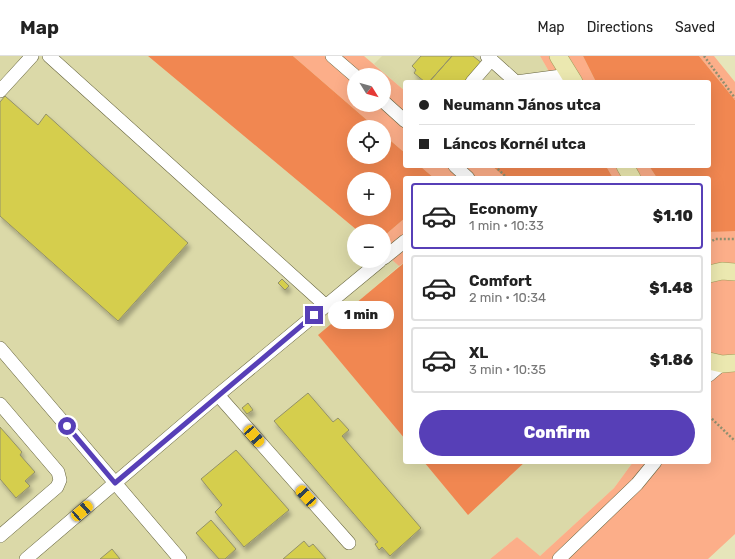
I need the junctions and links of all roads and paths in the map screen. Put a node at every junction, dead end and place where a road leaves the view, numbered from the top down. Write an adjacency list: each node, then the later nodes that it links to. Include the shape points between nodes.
1 (32, 56): 12 (street)
2 (49, 56): 25 (street)
3 (332, 56): 7 (street)
4 (558, 56): 8 (main road)
5 (704, 56): 13 (path)
6 (489, 58): 9 (street); 10 (street)
7 (347, 69)
8 (572, 78): 11 (street)
9 (473, 80)
10 (514, 80)
11 (530, 80)
12 (0, 91)
13 (735, 98)
14 (391, 108): 15 (street)
15 (403, 119)
16 (457, 168): 18 (street)
17 (497, 168): 19 (path)
18 (466, 176)
19 (505, 176)
20 (735, 239): 21 (path, via 715,239)
21 (711, 242)
22 (403, 243): 23 (street)
23 (391, 252)
24 (371, 268): 25 (street)
25 (325, 305): 27 (street)
26 (0, 348): 32 (street)
27 (218, 395): 32 (street); 34 (street)
28 (0, 404): 33 (street, via 58,472 60,480 57,487)
29 (711, 418): 30 (path)
30 (735, 441)
31 (653, 464): 37 (street, via 637,484)
32 (115, 483): 35 (street); 36 (street)
33 (0, 536)
34 (349, 543)
35 (26, 559)
36 (180, 559)
37 (559, 559)

